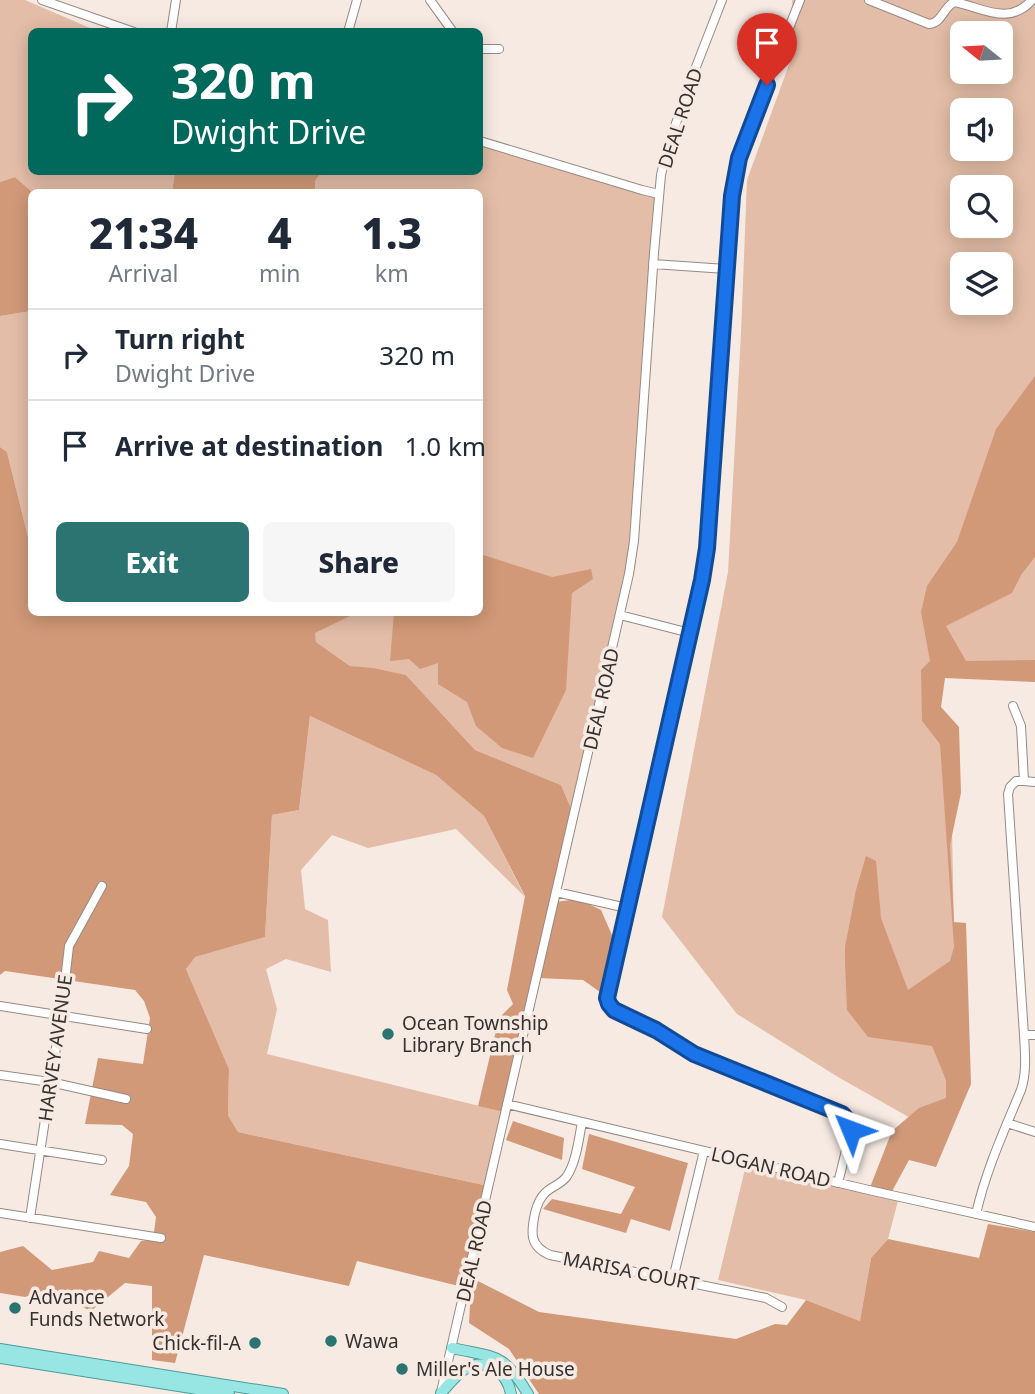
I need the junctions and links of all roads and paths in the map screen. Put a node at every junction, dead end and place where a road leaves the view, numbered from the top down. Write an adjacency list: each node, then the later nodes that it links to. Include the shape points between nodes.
1 (42, 0): 9 (street)
2 (176, 0): 10 (street)
3 (357, 0): 11 (street)
4 (430, 0): 12 (street)
5 (722, 0): 16 (street, DEAL ROAD, via 667,149)
6 (800, 0): 18 (street, via 737,166)
7 (869, 0): 8 (street, via 932,24 954,2 1001,14 1020,10)
8 (1032, 0)
9 (122, 28)
10 (172, 28)
11 (349, 28)
12 (450, 28)
13 (483, 49): 14 (street)
14 (499, 49)
15 (483, 142): 16 (street)
16 (659, 194): 17 (street, DEAL ROAD)
17 (653, 264): 18 (street); 19 (street, DEAL ROAD, via 634,541)
18 (726, 269): 20 (street, via 707,548)
19 (620, 615): 20 (street); 25 (street, DEAL ROAD)
20 (690, 633): 26 (street)
21 (1013, 706): 22 (street, via 1021,726)
22 (1024, 781): 23 (street); 30 (street, via 1013,783 1007,799)
23 (1035, 782)
24 (102, 886): 28 (street, HARVEY AVENUE, via 69,946)
25 (556, 892): 26 (street); 35 (street, DEAL ROAD)
26 (627, 908): 43 (street, via 608,993 611,1008 694,1054 842,1114 851,1130)
27 (0, 1006): 28 (street)
28 (61, 1015): 29 (street); 33 (street, HARVEY AVENUE)
29 (147, 1029)
30 (1024, 1035): 31 (street); 37 (street, via 1025,1077)
31 (1035, 1035)
32 (0, 1075): 33 (street)
33 (50, 1082): 34 (street); 40 (street, HARVEY AVENUE)
34 (127, 1099)
35 (507, 1104): 36 (street, LOGAN ROAD); 51 (street, DEAL ROAD)
36 (582, 1122): 41 (street, LOGAN ROAD); 49 (street, MARISA COURT, via 568,1175 537,1205 532,1228 535,1244 550,1255)
37 (1007, 1123): 38 (street); 45 (street, via 989,1164)
38 (1035, 1132)
39 (0, 1144): 40 (street)
40 (40, 1150): 42 (street); 46 (street, HARVEY AVENUE)
41 (704, 1151): 43 (street, LOGAN ROAD); 49 (street)
42 (102, 1160)
43 (838, 1183): 45 (street, LOGAN ROAD)
44 (0, 1213): 46 (street)
45 (976, 1214): 47 (street, LOGAN ROAD)
46 (30, 1218): 48 (street)
47 (1035, 1227)
48 (161, 1238)
49 (673, 1279): 50 (street, MARISA COURT, via 766,1298)
50 (782, 1307)
51 (452, 1348): 55 (street, DEAL ROAD); 59 (main road, via 502,1361)
52 (0, 1349): 57 (main road)
53 (0, 1358): 54 (main road)
54 (163, 1388): 56 (main road)
55 (441, 1393): 58 (main road, via 462,1371 483,1365 504,1376)
56 (229, 1394)
57 (283, 1394)
58 (512, 1394)
59 (528, 1394)

